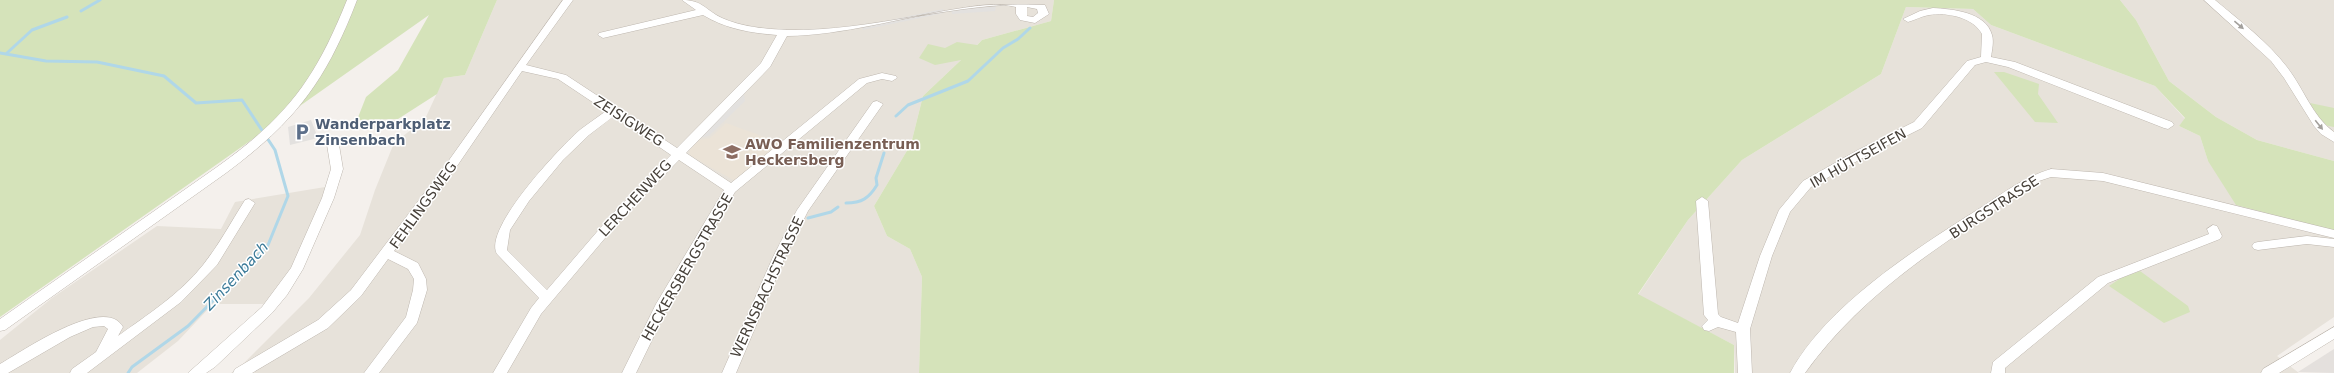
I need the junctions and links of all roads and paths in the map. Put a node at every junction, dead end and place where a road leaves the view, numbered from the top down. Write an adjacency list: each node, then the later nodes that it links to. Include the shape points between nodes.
1 (352, 0): 28 (street, via 317,77 293,108 256,143)
2 (568, 0): 11 (street, FEHLINGSWEG)
3 (687, 0): 6 (street)
4 (2209, 0): 16 (street, one-way to 16, via 2261,44 2284,71 2315,120)
5 (1009, 2): 8 (street, via 946,6 828,30)
6 (702, 12): 8 (street, via 725,24); 9 (street)
7 (1908, 19): 10 (street, via 1926,12 1968,16 1983,26 1987,34)
8 (783, 34): 18 (street, LERCHENWEG, via 766,65)
9 (603, 35)
10 (1986, 59): 15 (street, via 2011,64); 29 (street, IM HÜTTSEIFEN, via 1971,63 1918,125 1807,184 1785,210 1766,256)
11 (521, 67): 14 (street, ZEISIGWEG, via 562,77); 26 (street, FEHLINGSWEG)
12 (892, 78): 19 (street, HECKERSBERGSTRASSE, via 882,76 863,82)
13 (877, 104): 39 (street, WERNSBACHSTRASSE, via 803,210 779,257)
14 (614, 111): 18 (street, ZEISIGWEG); 27 (street, via 585,132 559,157 525,198 504,230 501,251)
15 (2168, 126)
16 (2334, 138)
17 (333, 145): 34 (street, via 337,169 328,198 297,269 267,310 210,363)
18 (678, 152): 19 (street, ZEISIGWEG); 27 (street, LERCHENWEG, via 618,215)
19 (731, 189): 38 (street, HECKERSBERGSTRASSE, via 663,304)
20 (1702, 201): 29 (street, via 1713,324)
21 (249, 203): 31 (street, via 227,243 206,270 158,313)
22 (2213, 228): 42 (street, via 2216,236 2103,280 1998,366)
23 (2334, 234): 41 (street, BURGSTRASSE, via 2103,177 2051,173 2035,178 1875,286 1811,350)
24 (2334, 243): 25 (street, via 2307,240)
25 (2258, 246)
26 (388, 254): 35 (street, FEHLINGSWEG, via 356,293 323,324); 36 (street, via 413,266 420,279 420,290 412,320)
27 (547, 298): 37 (street, LERCHENWEG, via 536,311)
28 (0, 326)
29 (1743, 329): 40 (street, IM HÜTTSEIFEN)
30 (2334, 332): 43 (street)
31 (100, 356): 32 (street, via 116,327 109,322 101,321 66,334); 33 (street)
32 (0, 371)
33 (77, 373)
34 (195, 373)
35 (240, 373)
36 (371, 373)
37 (500, 373)
38 (628, 373)
39 (729, 373)
40 (1745, 373)
41 (1797, 373)
42 (1998, 373)
43 (2268, 373)

